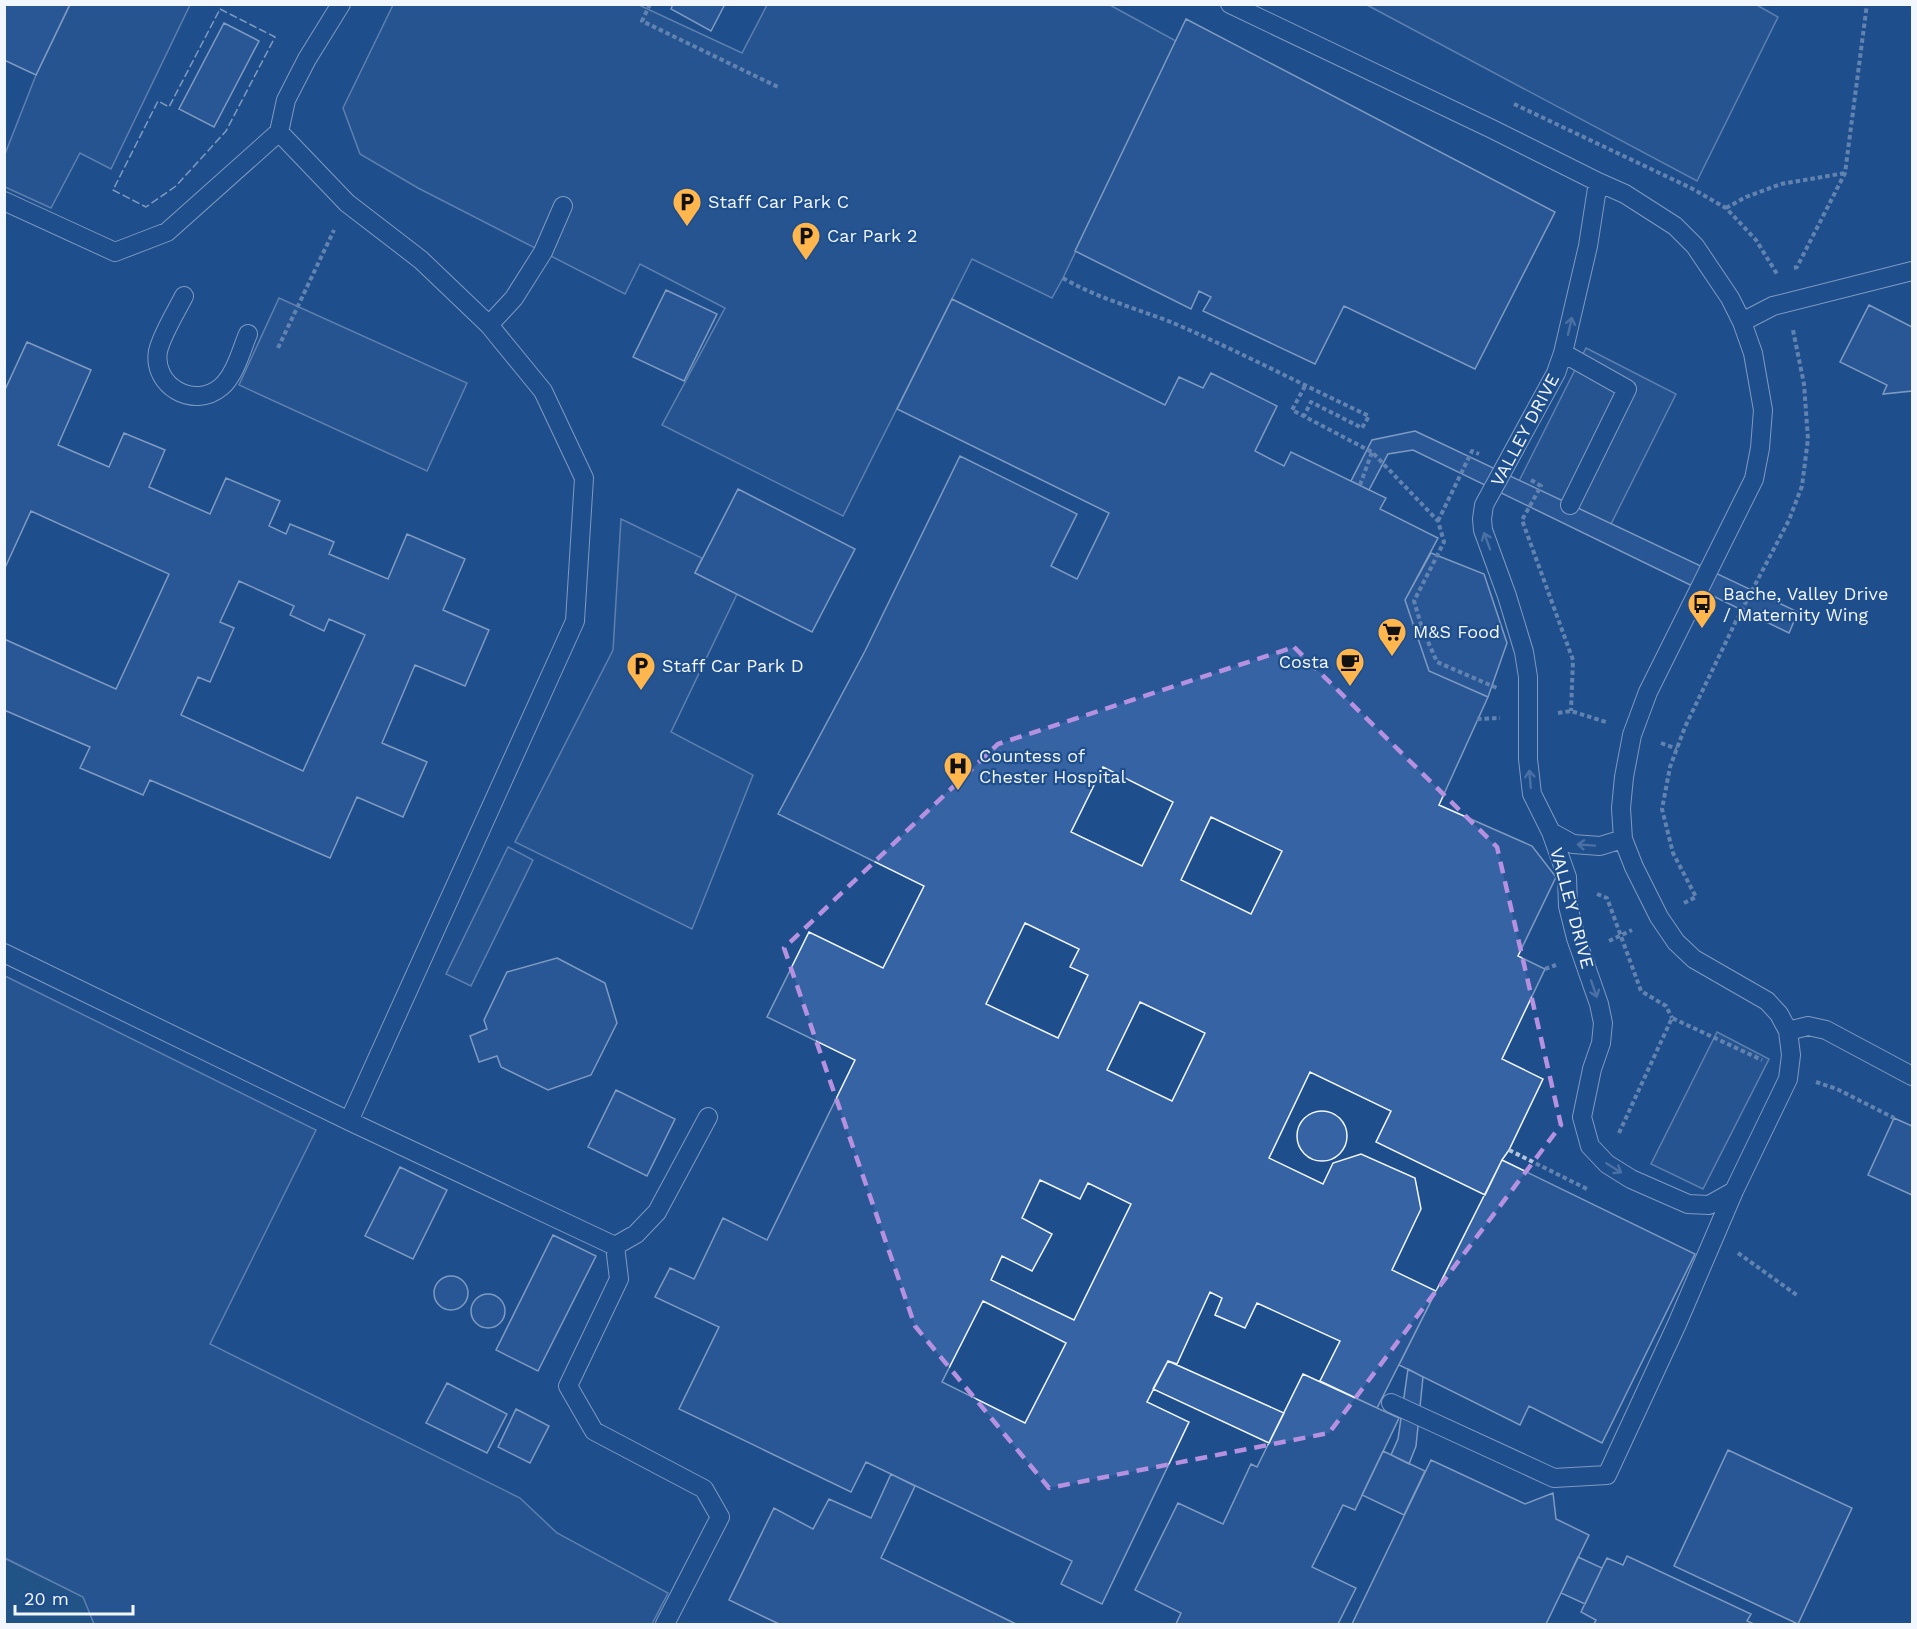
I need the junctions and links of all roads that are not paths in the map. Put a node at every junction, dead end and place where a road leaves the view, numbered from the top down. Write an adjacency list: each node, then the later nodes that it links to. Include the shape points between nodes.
1 (341, 4): 3 (lane, via 286,100)
2 (1230, 4): 4 (lane)
3 (279, 132): 5 (lane, via 167,232 115,252); 10 (lane, via 348,202 421,260)
4 (1598, 183): 9 (lane, via 1625,194 1675,226 1714,272); 12 (lane, VALLEY DRIVE, one-way to 4)
5 (4, 201)
6 (563, 206): 10 (lane, via 543,252 514,298)
7 (1912, 271): 9 (lane, via 1773,306)
8 (184, 296): 11 (lane, via 158,351 162,376 181,394 207,395 219,389 228,380)
9 (1742, 322): 15 (lane, via 1753,353 1763,410 1754,479 1648,692 1633,732 1621,808)
10 (489, 325): 20 (lane, via 543,392 584,478 575,621)
11 (248, 334)
12 (1563, 353): 13 (lane, via 1627,389); 14 (lane, VALLEY DRIVE, one-way to 12, via 1532,794 1524,652 1482,519 1484,505 1556,373)
13 (1570, 505)
14 (1551, 832): 15 (lane, one-way to 14, via 1600,846 1573,844); 21 (lane, VALLEY DRIVE, one-way to 21, via 1567,877 1568,906 1576,938 1603,1023 1582,1117 1590,1146 1607,1164 1631,1179 1688,1204 1709,1205)
15 (1623, 839): 17 (lane, via 1643,887 1676,942 1694,959 1767,1001)
16 (4, 953): 20 (lane)
17 (1788, 1031): 18 (lane, via 1808,1026 1826,1030); 21 (lane, via 1788,1079)
18 (1912, 1076)
19 (708, 1117): 22 (lane, via 657,1212 636,1234)
20 (349, 1121): 22 (lane)
21 (1734, 1191): 23 (lane, via 1607,1475 1554,1478)
22 (615, 1246): 24 (lane, via 618,1279 568,1386 594,1431 704,1489 720,1517)
23 (1391, 1403)
24 (666, 1624)

